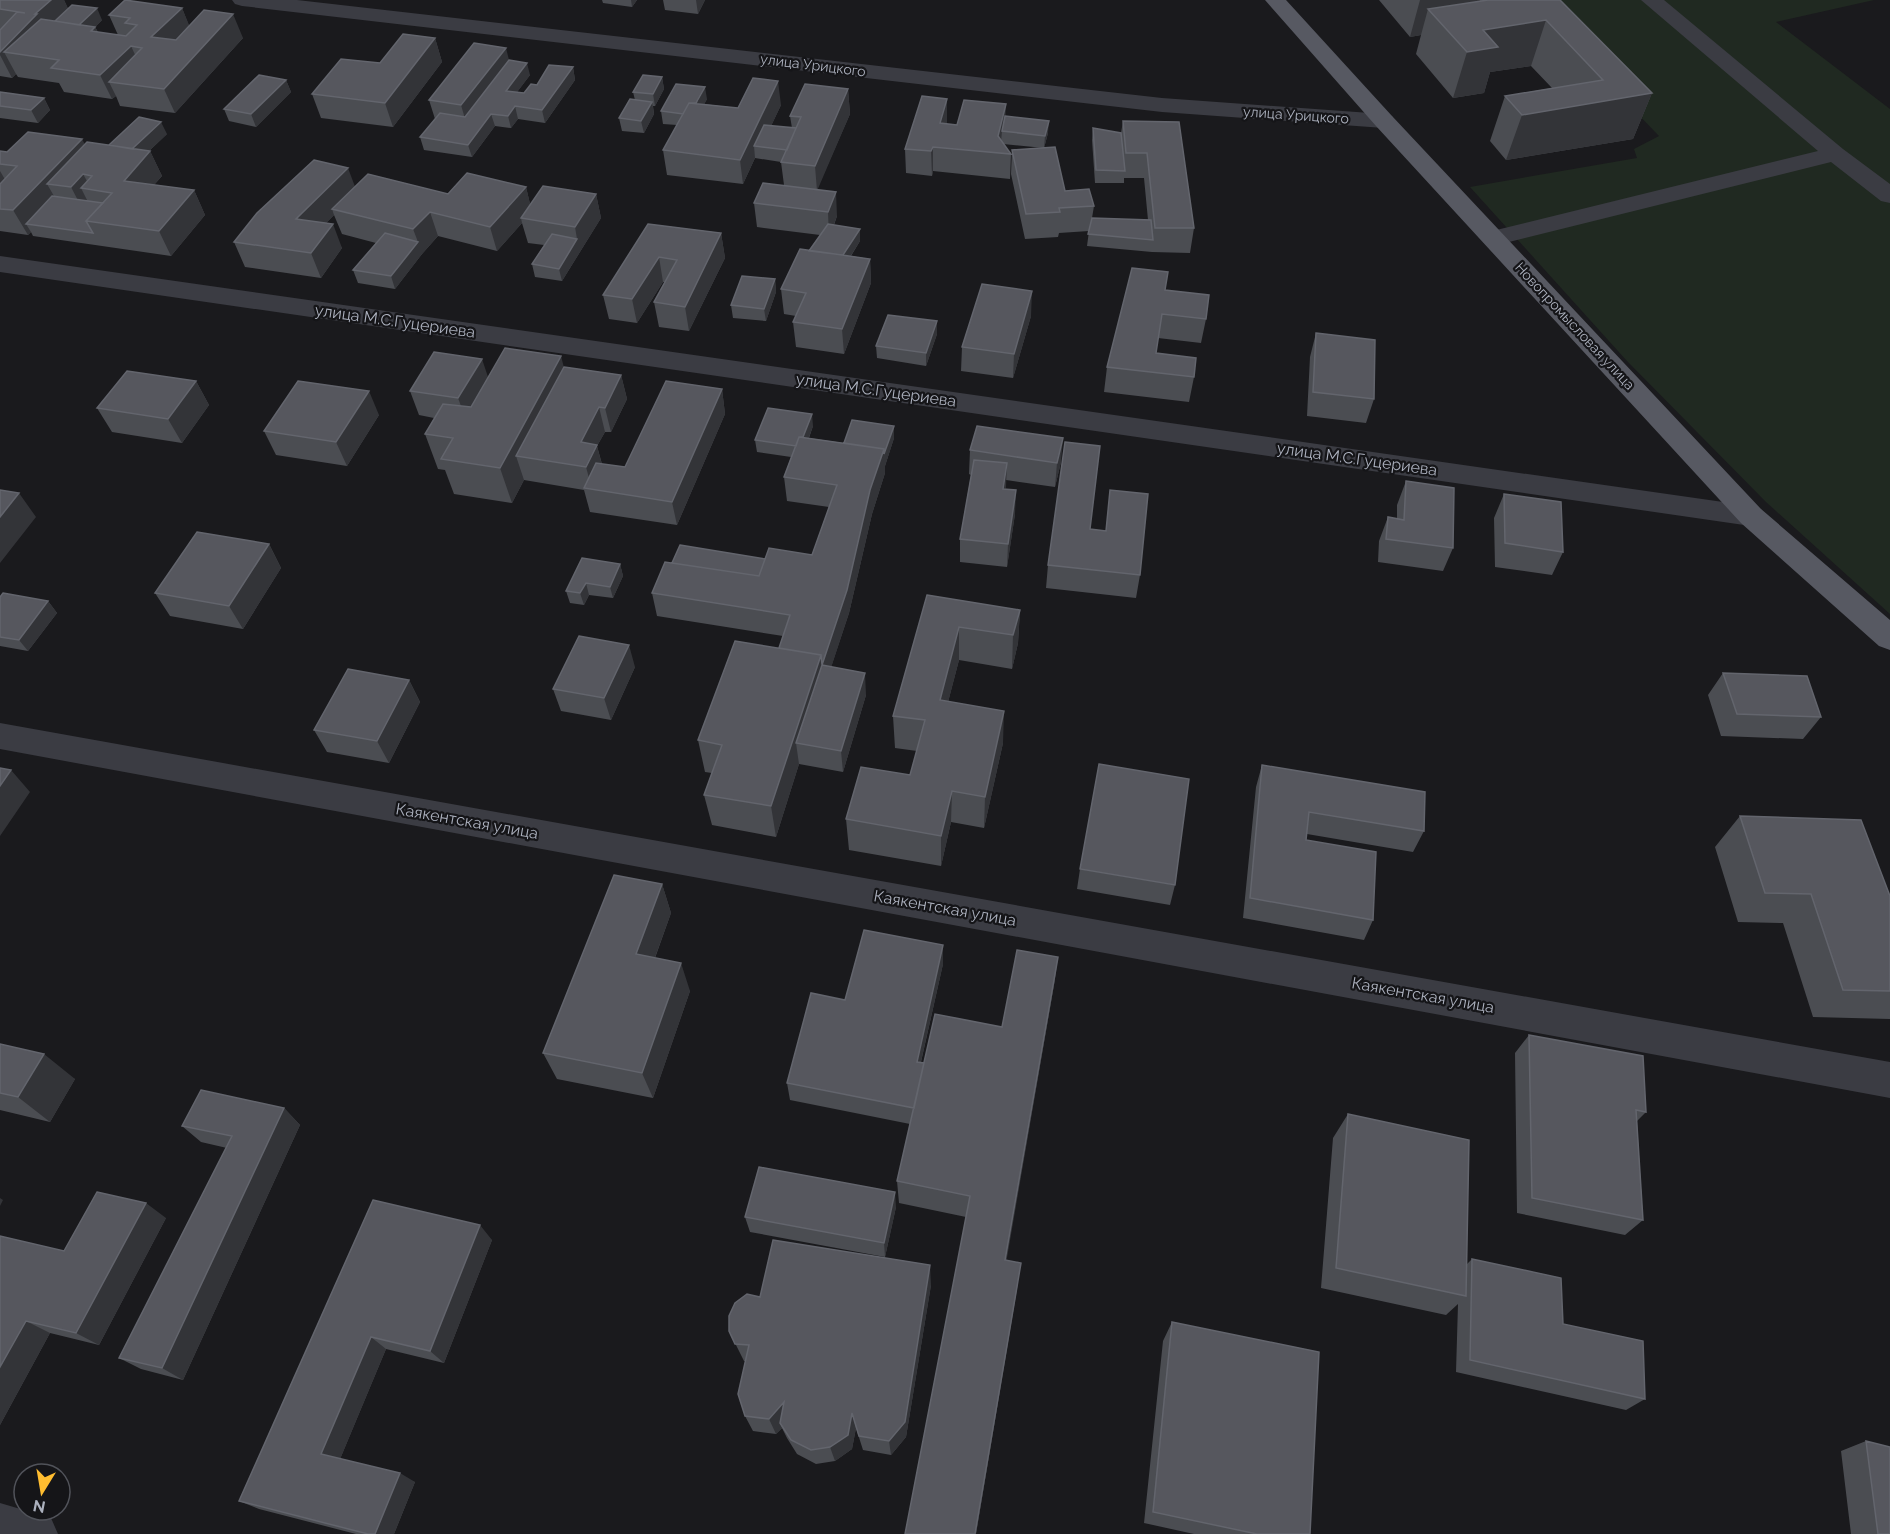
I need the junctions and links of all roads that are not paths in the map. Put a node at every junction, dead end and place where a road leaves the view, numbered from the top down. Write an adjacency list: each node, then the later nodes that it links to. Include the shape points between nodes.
1 (242, 0): 4 (street, улица Урицкого, via 1162,105)
2 (1275, 0): 4 (main road, Новопромысловая улица)
3 (1651, 0): 5 (street)
4 (1384, 121): 7 (main road, Новопромысловая улица)
5 (1835, 154): 6 (street); 7 (street)
6 (1890, 196)
7 (1493, 238): 9 (main road, Новопромысловая улица)
8 (0, 264): 9 (street, улица М.С.Гуцериева)
9 (1751, 516): 10 (main road, Новопромысловая улица)
10 (1890, 638)
11 (0, 736): 12 (street, Каякентская улица)
12 (1890, 1080)
13 (0, 1525): 14 (street)
14 (35, 1534)

